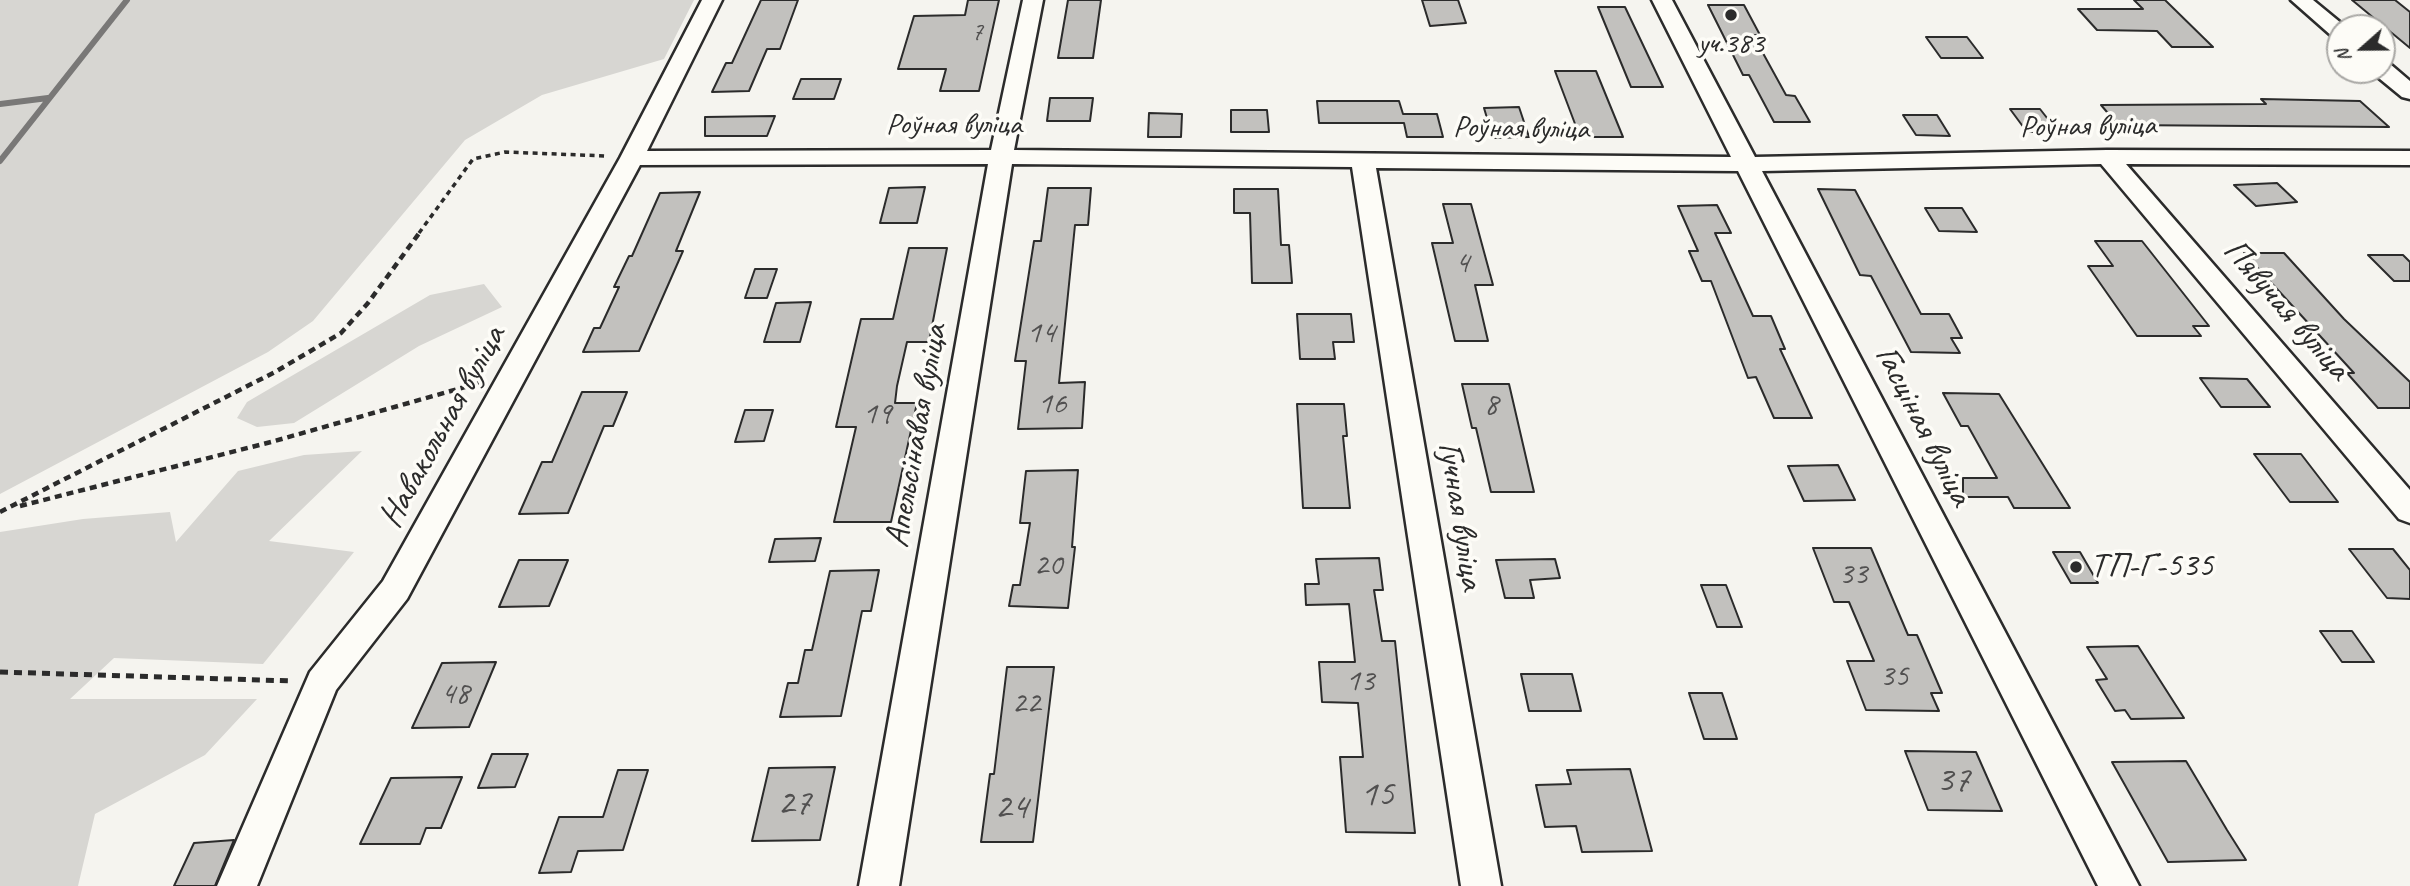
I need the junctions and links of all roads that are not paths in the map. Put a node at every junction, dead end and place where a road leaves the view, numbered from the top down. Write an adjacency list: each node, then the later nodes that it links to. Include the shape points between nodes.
1 (712, 0): 10 (street, Навакольная вуліца)
2 (1033, 0): 8 (street, Апельсінавая вуліца)
3 (1661, 0): 13 (street, Гасціная вуліца)
4 (2301, 0): 5 (street)
5 (2326, 21)
6 (2396, 81): 7 (street)
7 (2410, 93)
8 (1002, 157): 10 (street, Роўная вуліца); 12 (street, Роўная вуліца); 16 (street, Апельсінавая вуліца)
9 (2107, 157): 11 (street, Роўная вуліца); 13 (street, Роўная вуліца); 14 (street, Пявучая вуліца)
10 (632, 158): 15 (street, Навакольная вуліца, via 396,590 322,682)
11 (2410, 158)
12 (1363, 159): 13 (street, Роўная вуліца); 17 (street, Гучная вуліца)
13 (1747, 164): 18 (street, Гасціная вуліца)
14 (2410, 511)
15 (237, 886)
16 (879, 886)
17 (1481, 886)
18 (2119, 886)

